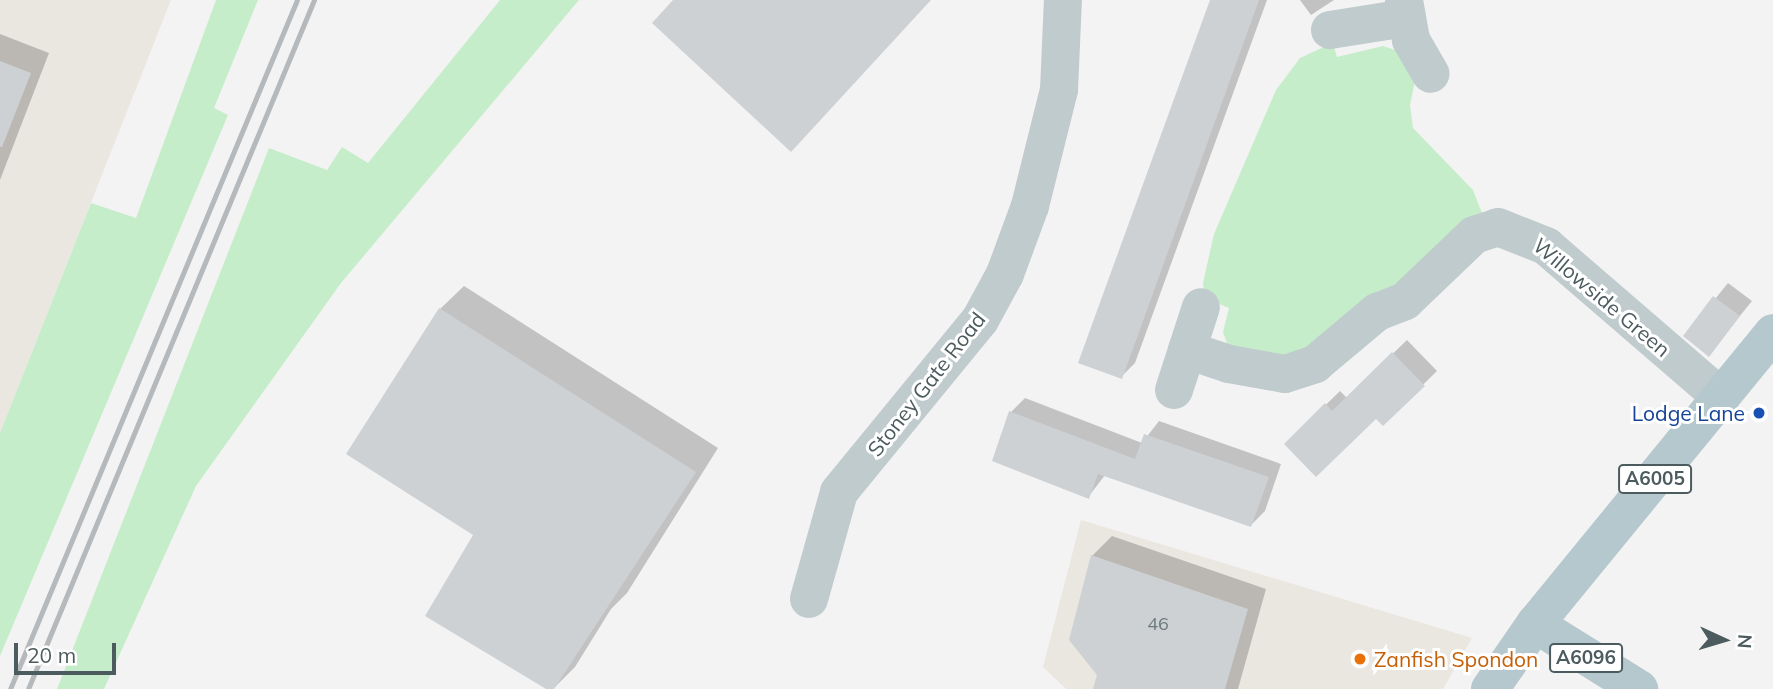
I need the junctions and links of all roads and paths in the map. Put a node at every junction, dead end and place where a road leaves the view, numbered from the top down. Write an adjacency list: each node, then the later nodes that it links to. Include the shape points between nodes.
1 (1063, 0): 10 (street, Stoney Gate Road, via 1059,90 1030,206 1005,274 980,320 839,492)
2 (1405, 9): 3 (street); 4 (street, via 1411,40)
3 (1329, 30)
4 (1432, 74)
5 (1201, 307): 7 (street)
6 (1773, 333): 9 (main road, A6005)
7 (1187, 350): 8 (street); 9 (street, Willowside Green, via 1229,364 1285,374 1315,364 1377,312 1405,301 1474,235 1498,228 1524,234 1546,246)
8 (1174, 390)
9 (1721, 397): 11 (main road, A6005)
10 (809, 599)
11 (1535, 624): 12 (main road, A6005); 13 (main road, A6096)
12 (1490, 689)
13 (1639, 689)

